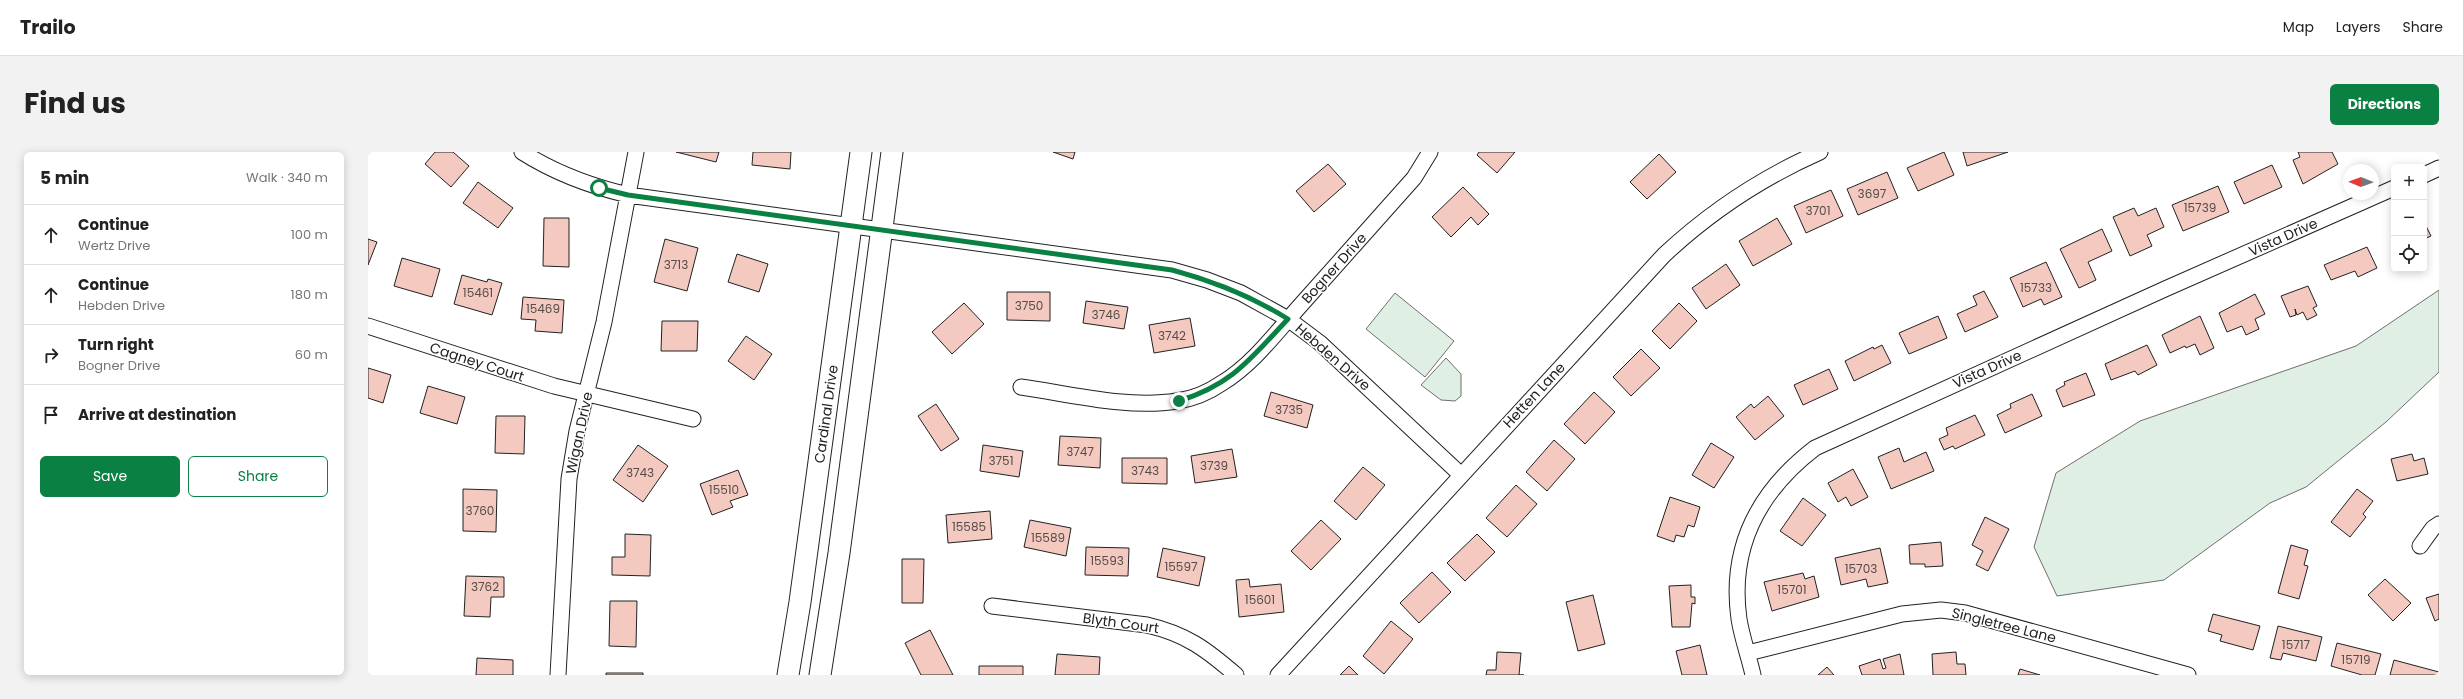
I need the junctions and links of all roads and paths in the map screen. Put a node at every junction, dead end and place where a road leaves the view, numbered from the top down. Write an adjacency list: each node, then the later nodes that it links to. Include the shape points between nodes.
1 (522, 152): 10 (street, Hebden Drive, via 566,176)
2 (636, 152): 10 (street, Wigan Drive)
3 (861, 152): 11 (main road, Cardinal Drive)
4 (892, 152): 12 (main road)
5 (1430, 152): 13 (street, Bogner Drive, via 1414,178)
6 (1820, 152): 18 (street, Hetten Lane, via 1762,180 1724,204 1690,231 1664,255)
7 (2439, 168): 8 (street)
8 (2427, 174)
9 (2391, 189): 22 (street, Vista Drive, via 2157,292 1815,448 1776,482 1752,523 1743,547 1737,594)
10 (628, 195): 11 (street, Hebden Drive); 16 (street, Wigan Drive)
11 (851, 227): 12 (street, Hebden Drive); 24 (main road, Cardinal Drive)
12 (882, 231): 13 (street, Hebden Drive, via 1172,270 1241,292); 25 (main road)
13 (1288, 319): 15 (street, Bogner Drive, via 1240,370 1222,384 1179,401 1156,404 1132,403); 18 (street, Hebden Drive, via 1320,343)
14 (368, 326): 16 (street, Cagney Court)
15 (1021, 387)
16 (587, 396): 17 (street, Cagney Court); 23 (street, Wigan Drive, via 577,431 569,479)
17 (693, 418)
18 (1460, 474): 27 (street, Hetten Lane)
19 (2439, 524): 20 (street, via 2428,533)
20 (2420, 546)
21 (992, 606): 26 (street, Blyth Court, via 1169,630 1205,648)
22 (1748, 654): 28 (street, Vista Drive); 29 (street, Singletree Lane, via 1902,614 1941,610 1965,613)
23 (558, 675)
24 (788, 675)
25 (820, 675)
26 (1236, 675)
27 (1278, 675)
28 (1753, 675)
29 (2188, 675)

